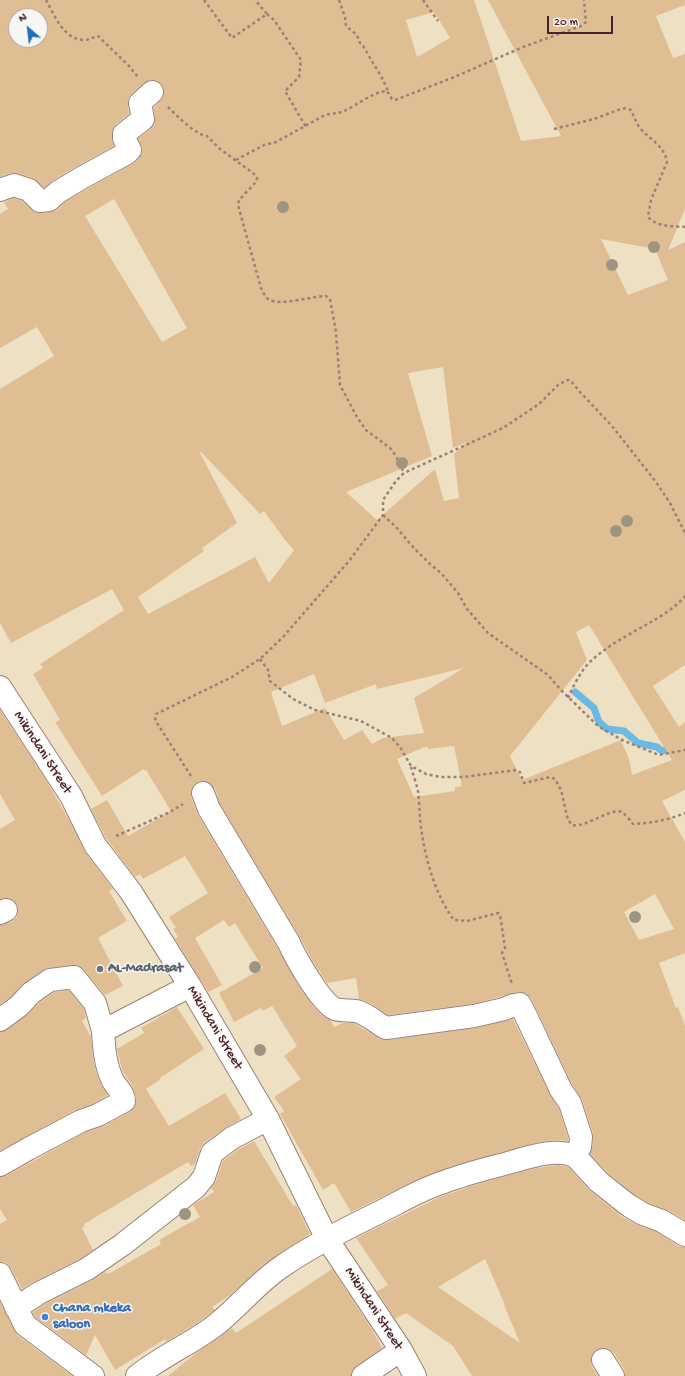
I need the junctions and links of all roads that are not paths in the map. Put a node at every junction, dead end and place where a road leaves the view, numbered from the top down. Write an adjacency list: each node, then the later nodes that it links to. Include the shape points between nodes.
1 (152, 92): 2 (street, via 140,103 142,119 124,134 130,150 128,153 83,177 49,200 40,201 29,190 14,185)
2 (0, 190)
3 (0, 687): 5 (street, Mikindani Street, via 71,796 95,845 131,892)
4 (203, 793): 9 (street, via 209,809 296,960 321,997 334,1009 356,1011 386,1028 474,1016 520,1004 561,1090 570,1103 581,1137 580,1147)
5 (190, 986): 7 (street); 8 (street, Mikindani Street)
6 (0, 1020): 7 (street, via 50,980 74,977 95,1003)
7 (103, 1031): 10 (street, via 106,1060 124,1101)
8 (268, 1119): 12 (street, Mikindani Street); 14 (street, via 232,1138 212,1153 204,1177 196,1187 122,1245 87,1269 39,1293)
9 (575, 1156): 11 (street, via 599,1182 628,1205); 12 (street, via 558,1152 542,1154 442,1182)
10 (0, 1165)
11 (685, 1235)
12 (327, 1238): 15 (street, Mikindani Street); 17 (street, via 264,1280 210,1330)
13 (0, 1274): 14 (street)
14 (16, 1308): 16 (street, via 26,1324)
15 (401, 1350): 18 (street); 19 (street, Mikindani Street)
16 (93, 1376)
17 (137, 1376)
18 (363, 1376)
19 (415, 1376)

